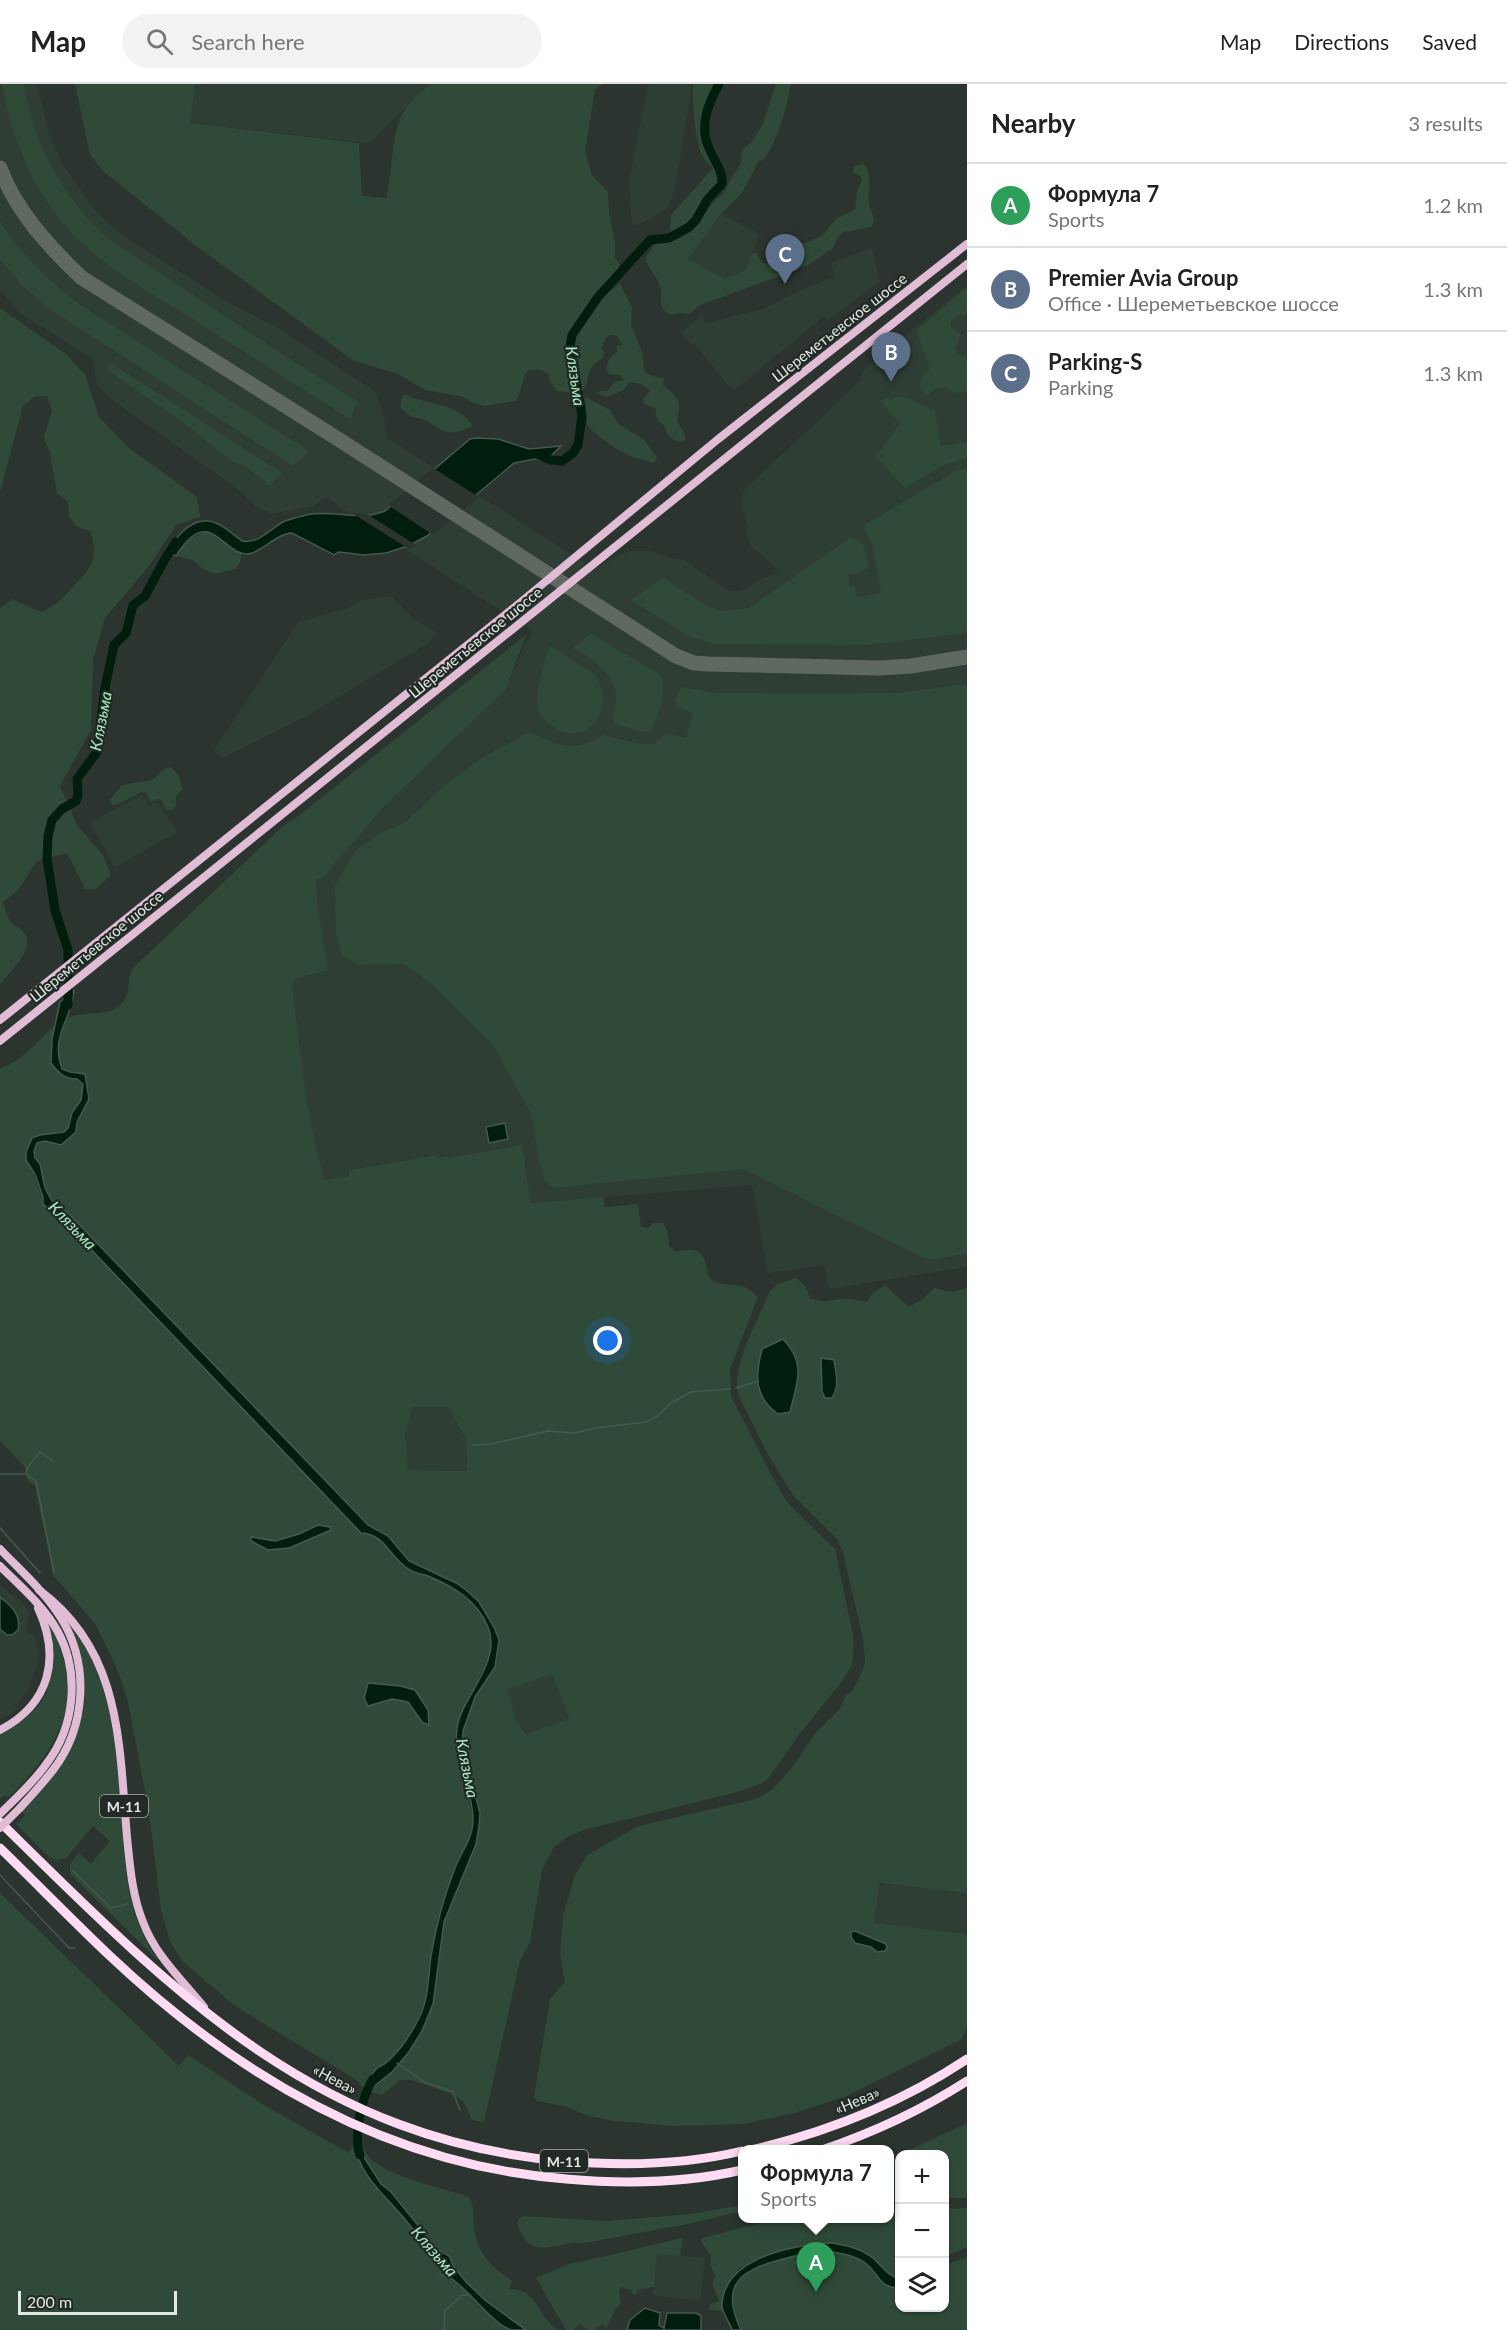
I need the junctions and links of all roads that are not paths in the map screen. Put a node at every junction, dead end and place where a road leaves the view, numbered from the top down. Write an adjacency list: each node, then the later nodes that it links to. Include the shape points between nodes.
1 (967, 244): 3 (main road, Шереметьевское шоссе, via 717,440)
2 (967, 264): 4 (main road, Шереметьевское шоссе)
3 (0, 1020)
4 (0, 1041)
5 (0, 1549): 7 (main road, М-11)
6 (0, 1566): 8 (main road)
7 (39, 1590): 12 (main road, М-11, bridge, via 72,1641 79,1667 80,1705 74,1731 61,1758); 14 (main road, М-11, via 58,1604 84,1634 109,1689 118,1734 131,1877 143,1924 169,1966)
8 (34, 1599): 9 (main road, via 49,1641 45,1685 37,1700); 10 (main road, via 63,1645 72,1684 71,1704 54,1753)
9 (0, 1730)
10 (0, 1814)
11 (0, 1822): 14 (highway, «Нева» / М-11, via 122,1942)
12 (0, 1828)
13 (0, 1848): 20 (highway, М-11, via 112,1958 191,2025 262,2076 348,2123 422,2152 504,2172 552,2178 631,2181)
14 (215, 2021): 19 (highway, «Нева» / М-11, via 281,2066 348,2104 473,2147 592,2163 679,2161)
15 (967, 2059): 17 (highway, «Нева», via 898,2100 841,2124)
16 (967, 2081): 18 (highway, via 903,2118)
17 (771, 2145)
18 (835, 2145)
19 (738, 2152)
20 (738, 2171)

